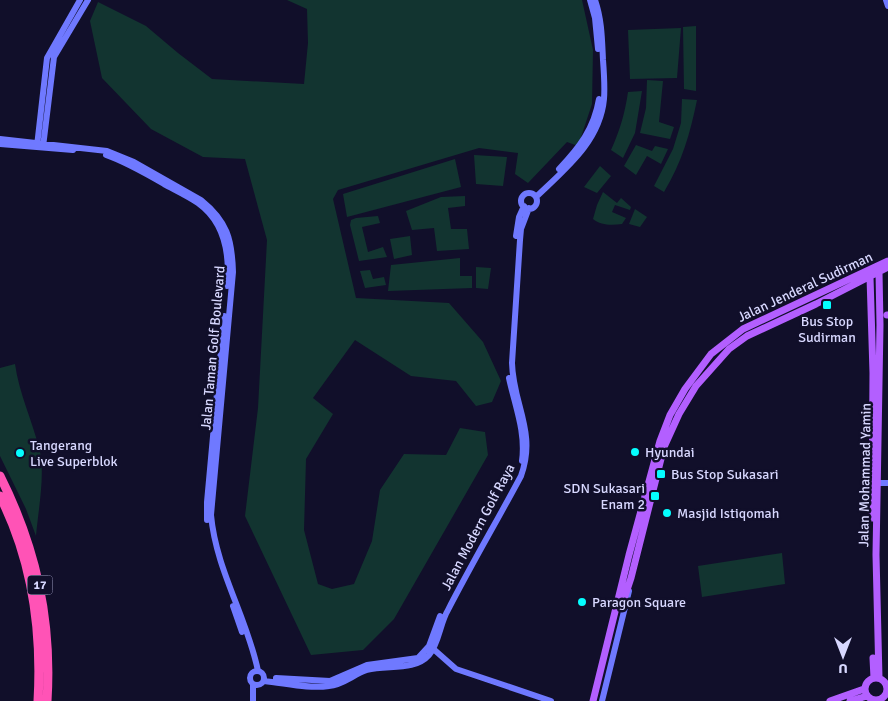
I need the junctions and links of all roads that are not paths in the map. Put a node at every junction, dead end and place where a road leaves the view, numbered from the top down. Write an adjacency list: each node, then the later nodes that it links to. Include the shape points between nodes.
1 (80, 0): 7 (street)
2 (88, 0): 7 (street)
3 (590, 0): 11 (street, via 596,24 600,86 596,114 584,141)
4 (595, 0): 11 (street, via 602,33 604,85 601,115 580,154)
5 (886, 0): 6 (street)
6 (888, 6)
7 (73, 20): 10 (street, via 53,60)
8 (0, 139): 10 (street)
9 (0, 144): 10 (street)
10 (40, 145): 27 (street, Jalan Taman Golf Boulevard, via 106,155 132,166 198,203 222,232 230,282 207,514 212,547)
11 (535, 196): 12 (street, via 534,207); 12 (street, via 530,193 524,196 522,201)
12 (527, 207): 26 (street, Jalan Modern Golf Raya, via 520,240 512,363 528,440 525,465)
13 (888, 261): 25 (main road, Jalan Jenderal Sudirman, via 743,329 711,354 670,415 660,441 629,555)
14 (888, 267): 15 (main road, Jalan Jenderal Sudirman)
15 (879, 272): 16 (main road, Jalan Jenderal Sudirman); 17 (main road, Jalan Mohammad Yamin)
16 (870, 277): 18 (main road, Jalan Mohammad Yamin); 25 (main road, Jalan Jenderal Sudirman, via 747,336 729,349 696,386 664,447)
17 (880, 287): 18 (main road); 19 (main road, Jalan Mohammad Yamin)
18 (871, 290): 20 (main road, Jalan Mohammad Yamin)
19 (886, 315): 20 (main road); 22 (main road, Jalan Mohammad Yamin)
20 (872, 320): 29 (main road, Jalan Mohammad Yamin, via 871,585)
21 (0, 476): 34 (highway, 17, via 22,526 45,611)
22 (876, 483): 23 (street); 29 (main road, Jalan Mohammad Yamin, via 876,604)
23 (888, 483)
24 (0, 496): 33 (highway, 17, via 14,528 36,612)
25 (628, 579): 38 (main road, Jalan Jenderal Sudirman); 39 (main road, Jalan Jenderal Sudirman); 40 (street, Jalan Jenderal Sudirman, via 628,599)
26 (431, 647): 28 (street, via 418,658 367,665 330,681); 37 (street, via 456,669)
27 (256, 671): 28 (street); 30 (street, via 250,678)
28 (264, 679): 30 (street)
29 (883, 683): 31 (main road, via 866,684); 32 (main road, via 886,694)
30 (255, 685): 35 (street); 36 (street)
31 (867, 696): 32 (main road); 41 (main road); 42 (main road)
32 (881, 700)
33 (38, 701)
34 (47, 701)
35 (253, 701)
36 (257, 701)
37 (551, 701)
38 (592, 701)
39 (598, 701)
40 (602, 701)
41 (830, 701)
42 (850, 701)

